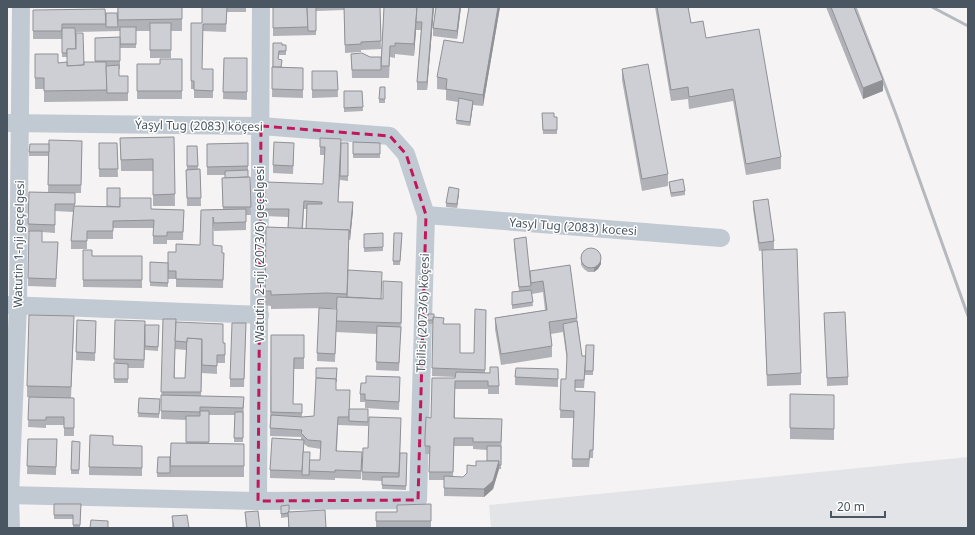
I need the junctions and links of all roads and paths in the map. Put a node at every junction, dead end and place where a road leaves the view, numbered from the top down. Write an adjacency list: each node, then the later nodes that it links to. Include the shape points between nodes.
1 (21, 7): 3 (street, Watutin 1-nji geçelgesi)
2 (261, 7): 4 (street, Watutin 2-nji (2073/6) geçelgesi)
3 (13, 123): 4 (street, Ýaşyl Tug (2083) köçesi); 8 (street, Watutin 1-nji geçelgesi)
4 (260, 126): 5 (street, Ýaşyl Tug (2083) köçesi); 9 (street, Watutin 2-nji (2073/6) geçelgesi)
5 (390, 136): 6 (street, Tbilisi (2073/6) köçesi, via 406,154)
6 (426, 215): 7 (street, Yasyl Tug (2083) kocesi); 11 (street, Tbilisi (2073/6) köçesi, via 418,500)
7 (720, 238)
8 (13, 305): 9 (street); 10 (street, Watutin 1-nji geçelgesi)
9 (260, 315): 11 (street, Watutin 2-nji (2073/6) geçelgesi)
10 (8, 496): 11 (street); 12 (street, Watutin 1-nji geçelgesi)
11 (258, 501)
12 (11, 528)

